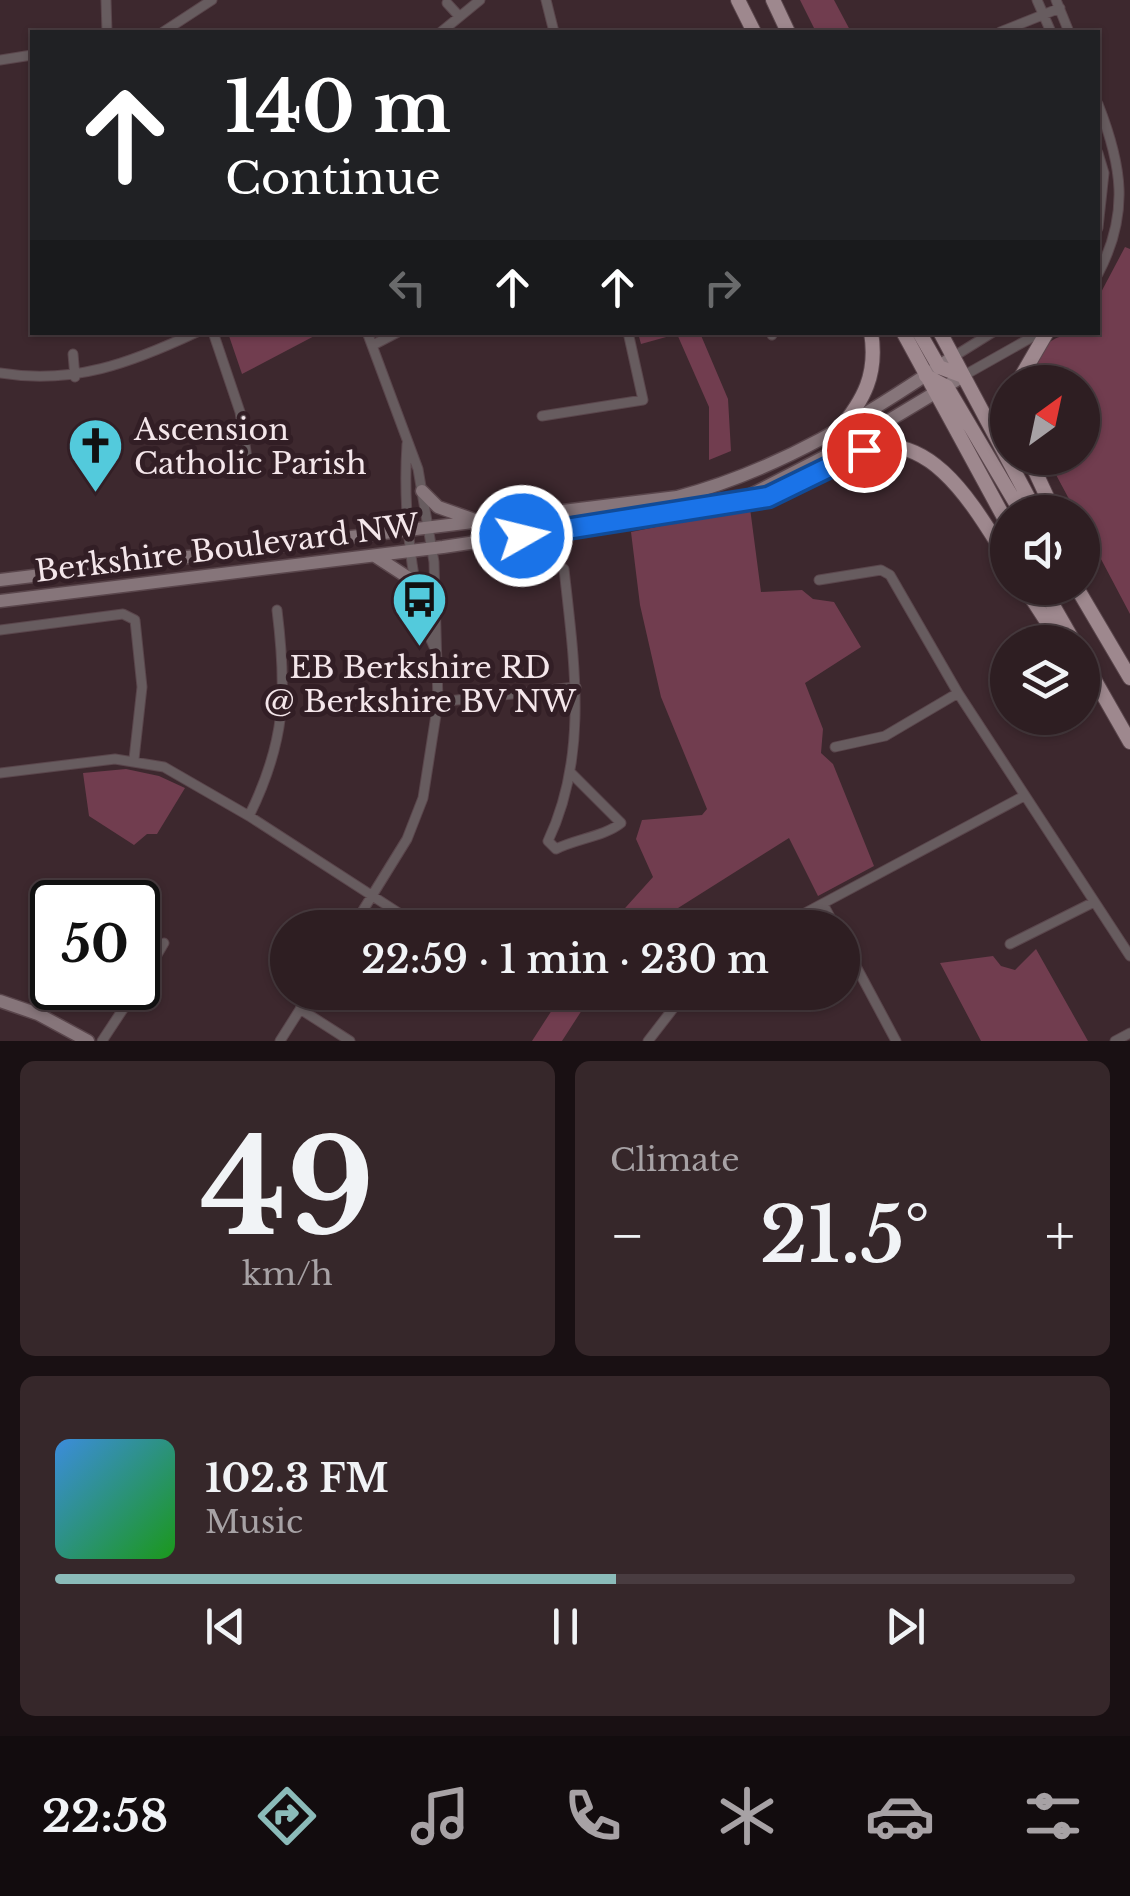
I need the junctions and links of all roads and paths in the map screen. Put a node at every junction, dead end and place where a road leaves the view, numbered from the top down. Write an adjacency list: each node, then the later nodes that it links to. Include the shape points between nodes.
1 (106, 0): 12 (street)
2 (212, 0): 13 (street)
3 (480, 0): 11 (street)
4 (546, 0): 15 (street)
5 (738, 0): 16 (main road)
6 (773, 0): 17 (main road)
7 (1037, 0): 10 (street)
8 (447, 4): 11 (street)
9 (1058, 4): 10 (street); 20 (street)
10 (1044, 14): 18 (street); 19 (street)
11 (458, 15): 14 (street)
12 (108, 30)
13 (166, 30)
14 (443, 30)
15 (554, 30)
16 (753, 30)
17 (787, 30)
18 (1005, 30)
19 (1050, 30)
20 (1069, 30)
21 (30, 55): 22 (street)
22 (0, 60)
23 (1100, 109): 24 (street)
24 (1112, 142): 25 (street); 28 (street, via 1122,170 1122,203)
25 (1100, 149)
26 (1100, 158): 27 (street)
27 (1100, 210)
28 (1100, 270)
29 (191, 335): 47 (street, via 130,363)
30 (215, 335): 52 (street, via 240,412)
31 (369, 335): 40 (street)
32 (392, 335): 40 (street)
33 (629, 335): 49 (street, via 643,400)
34 (872, 335): 50 (main road, via 868,390)
35 (905, 335): 44 (main road)
36 (920, 335): 44 (main road)
37 (942, 335): 42 (main road)
38 (988, 335): 42 (street)
39 (1030, 340): 43 (main road); 46 (street)
40 (375, 344): 51 (street)
41 (72, 354): 47 (street)
42 (954, 357): 44 (main road, Berkshire Boulevard NW); 46 (main road)
43 (1023, 365)
44 (932, 371): 46 (main road); 48 (main road); 50 (main road, Berkshire Boulevard NW)
45 (0, 373): 47 (street)
46 (963, 376): 48 (main road, Berkshire Boulevard NW); 56 (main road)
47 (75, 377)
48 (941, 390): 54 (main road); 55 (main road); 57 (main road, Berkshire Boulevard NW)
49 (542, 416)
50 (838, 430): 58 (main road, Berkshire Boulevard NW, via 762,471 677,498)
51 (408, 437): 53 (street); 60 (street)
52 (246, 458)
53 (422, 491): 58 (main road, via 438,507); 59 (street)
54 (993, 495)
55 (1010, 495)
56 (1027, 495)
57 (735, 503): 61 (main road, via 768,497 864,450 895,449 930,462 951,479); 62 (main road, Berkshire Boulevard NW)
58 (480, 521): 59 (main road, Berkshire Boulevard NW)
59 (426, 527): 60 (main road, Berkshire Boulevard NW); 62 (street)
60 (411, 530): 63 (street); 66 (main road, Berkshire Boulevard NW)
61 (990, 534)
62 (431, 548): 63 (main road, Berkshire Boulevard NW); 75 (street)
63 (413, 550): 64 (main road, Berkshire Boulevard NW); 68 (street)
64 (373, 555): 68 (main road); 69 (main road, Berkshire Boulevard NW)
65 (564, 568): 77 (street)
66 (0, 580)
67 (818, 580): 79 (street, via 881,570 890,575)
68 (418, 584): 75 (street, via 422,622)
69 (0, 601)
70 (1081, 605): 74 (main road)
71 (1090, 605): 74 (main road)
72 (277, 610): 89 (street, via 283,722)
73 (0, 630): 85 (street, via 123,614 134,620 142,686)
74 (1106, 638): 76 (main road)
75 (436, 652): 81 (street)
76 (1130, 678)
77 (576, 687): 81 (street); 86 (street)
78 (1100, 689): 82 (main road)
79 (958, 693): 84 (street, via 884,736); 88 (street)
80 (1100, 695): 82 (main road)
81 (438, 702): 90 (street, via 424,798 408,839)
82 (1112, 710): 83 (main road)
83 (1130, 742)
84 (836, 747)
85 (134, 759): 87 (street); 89 (street, via 191,780)
86 (571, 772): 86 (street, via 548,841 556,849 621,823)
87 (0, 773)
88 (1024, 796): 91 (street); 92 (street)
89 (249, 816): 90 (street)
90 (372, 896): 93 (street); 94 (street)
91 (1094, 902): 98 (street); 100 (street)
92 (824, 904): 95 (street); 96 (street)
93 (363, 910)
94 (394, 910)
95 (812, 910)
96 (827, 910)
97 (164, 943): 99 (street)
98 (1010, 944)
99 (160, 950)
100 (1130, 956)
101 (860, 974): 108 (street)
102 (0, 1001): 109 (main road)
103 (122, 1010): 110 (street)
104 (299, 1010): 111 (street)
105 (302, 1010): 112 (street)
106 (672, 1010): 113 (street)
107 (1130, 1033): 115 (street)
108 (894, 1038): 114 (street)
109 (88, 1041)
110 (102, 1041)
111 (280, 1041)
112 (350, 1041)
113 (648, 1041)
114 (882, 1041)
115 (1114, 1041)

